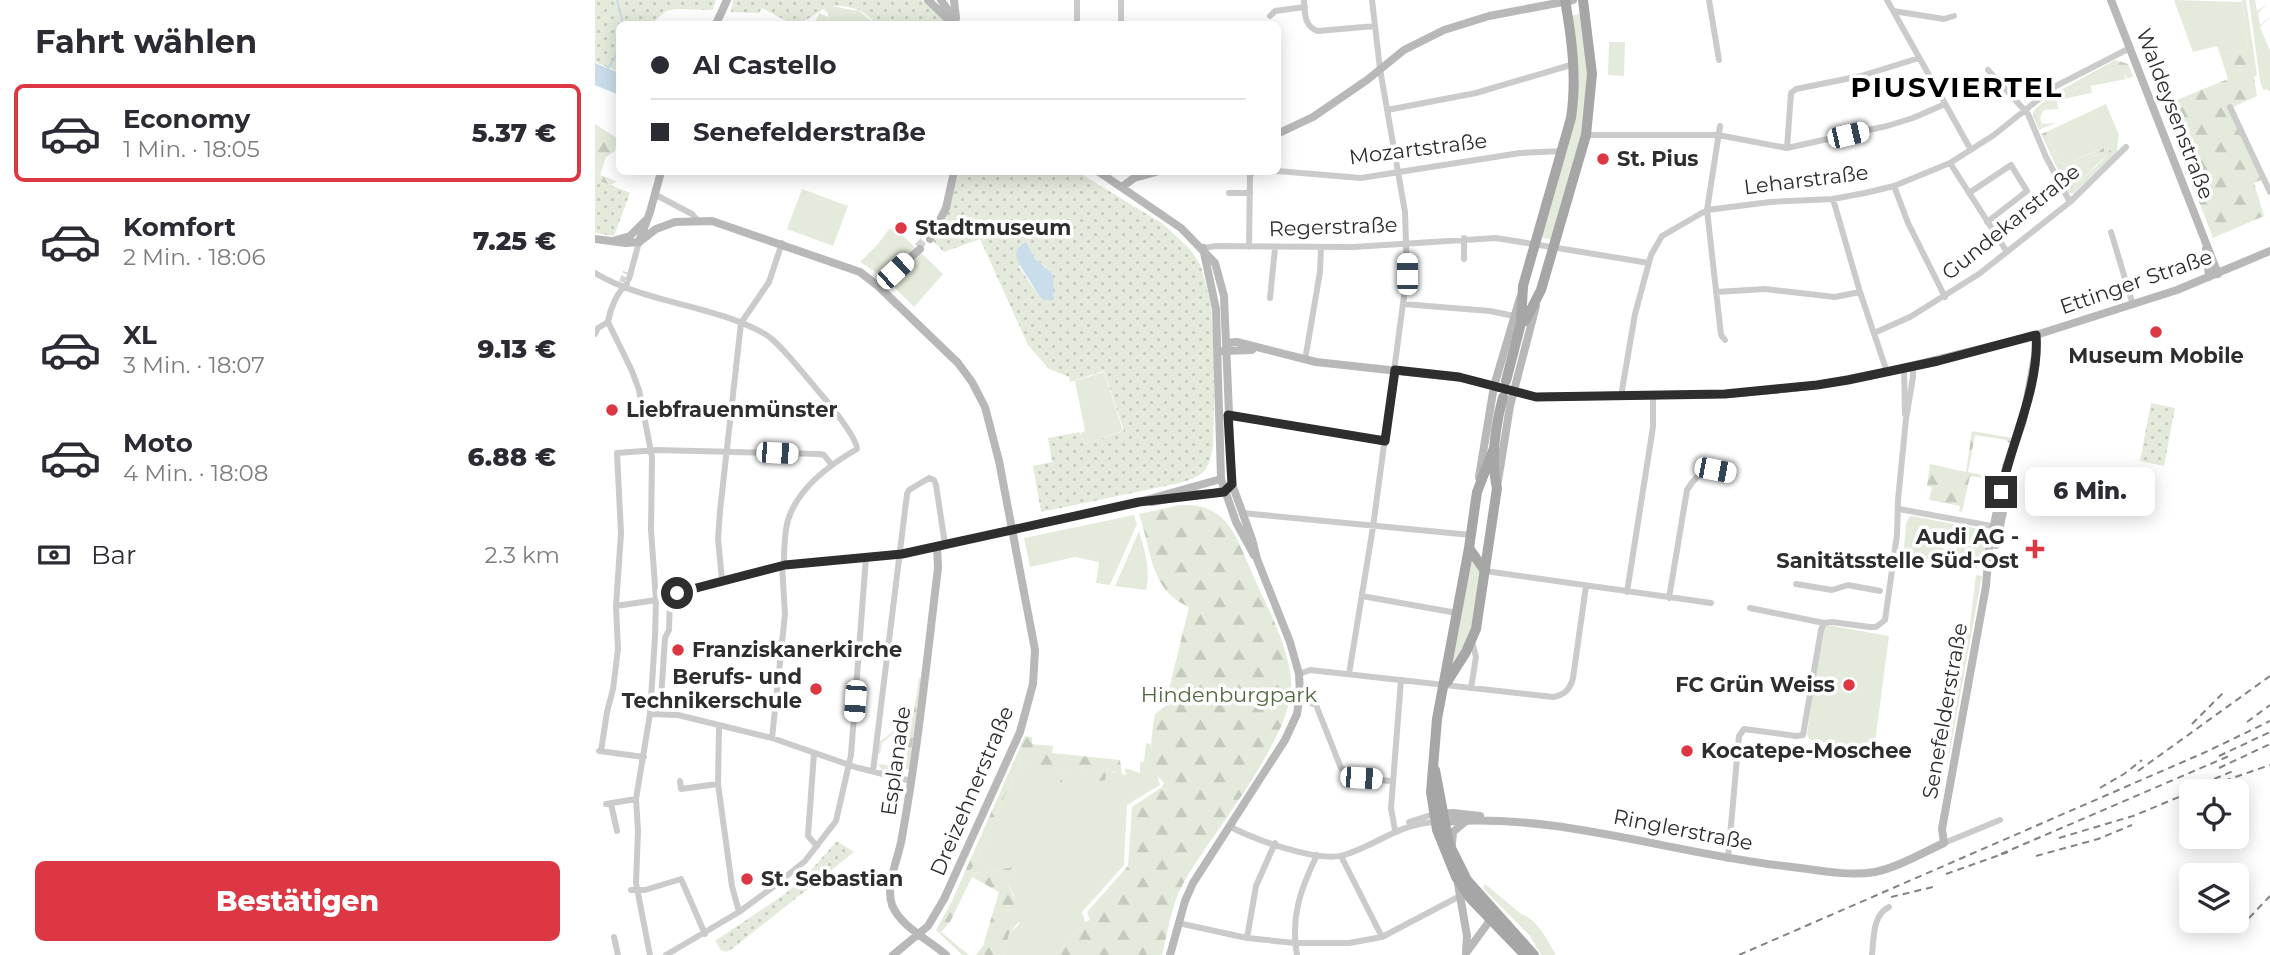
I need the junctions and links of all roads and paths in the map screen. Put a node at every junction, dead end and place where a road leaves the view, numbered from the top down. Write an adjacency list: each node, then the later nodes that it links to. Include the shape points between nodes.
1 (720, 0): 18 (street)
2 (727, 0): 18 (street)
3 (928, 0): 14 (street)
4 (954, 0): 23 (street)
5 (1077, 0): 24 (street)
6 (1121, 0): 25 (street)
7 (1373, 0): 26 (street)
8 (1517, 0): 16 (street)
9 (1583, 0): 39 (main road, via 1591,74)
10 (1709, 0): 29 (street)
11 (1887, 0): 17 (street)
12 (2111, 0): 27 (street, Waldeysenstraße)
13 (1568, 1): 16 (street); 30 (main road)
14 (937, 3): 22 (street)
15 (1304, 4): 19 (street); 26 (street, via 1307,24 1318,32)
16 (1519, 10): 31 (street, via 1444,30 1404,50)
17 (1893, 11): 20 (street, via 1944,19); 28 (street)
18 (721, 12): 21 (street)
19 (1270, 16)
20 (1954, 16)
21 (717, 21)
22 (953, 21)
23 (956, 21)
24 (1077, 21)
25 (1121, 21)
26 (1375, 26): 31 (street)
27 (2130, 48): 35 (street, Leharstraße, via 2054,87); 86 (street, Waldeysenstraße)
28 (1919, 58): 33 (street); 42 (street, via 1796,89 1791,93)
29 (1719, 60)
30 (1574, 64): 36 (street, via 1476,93); 44 (main road, via 1575,94)
31 (1380, 69): 36 (street); 38 (street, via 1335,104)
32 (1988, 70): 35 (street)
33 (1945, 104): 42 (street, via 1887,126); 43 (street)
34 (2230, 107): 55 (street)
35 (2025, 109): 43 (street, Leharstraße); 61 (street)
36 (1387, 110): 47 (street)
37 (1720, 126): 40 (street)
38 (1281, 132)
39 (1586, 135): 40 (street); 77 (main road)
40 (1718, 135): 42 (street); 62 (street)
41 (2126, 147): 61 (street, Gundekarstraße)
42 (1787, 148)
43 (1971, 150): 45 (street, Leharstraße)
44 (1563, 151): 47 (street, Mozartstraße, via 1520,153); 74 (main road)
45 (1950, 163): 53 (street, Leharstraße); 58 (street)
46 (1281, 171): 47 (street, Mozartstraße, via 1361,178)
47 (1398, 173): 73 (street)
48 (660, 175): 59 (street)
49 (953, 175): 67 (street, via 946,208)
50 (1103, 175): 54 (street)
51 (1145, 175): 54 (street)
52 (1251, 175): 57 (street)
53 (1894, 186): 60 (street, Leharstraße); 93 (street)
54 (1122, 187): 79 (street)
55 (2270, 192)
56 (1229, 193): 57 (street)
57 (1250, 193): 75 (street)
58 (1969, 193): 65 (street); 65 (street, via 2011,165 2027,191)
59 (656, 195): 63 (street); 64 (street)
60 (1833, 199): 62 (street, Leharstraße); 92 (street)
61 (2070, 202): 82 (street, Gundekarstraße)
62 (1707, 211): 84 (street, Leharstraße, via 1662,236); 91 (street)
63 (650, 212): 70 (street, via 630,236); 71 (street)
64 (697, 220): 71 (street, Dreizehnerstraße, via 664,225); 72 (street, Dreizehnerstraße, via 719,222)
65 (1987, 222): 82 (street)
66 (2111, 232): 96 (street)
67 (929, 238)
68 (1464, 238): 73 (street, Regerstraße); 74 (street, Regerstraße); 83 (street)
69 (595, 239): 70 (street)
70 (613, 241): 71 (street)
71 (639, 242): 87 (street)
72 (782, 243): 88 (street, Dreizehnerstraße, via 854,269); 99 (street, via 769,282)
73 (1406, 243): 76 (street, Regerstraße); 95 (street)
74 (1536, 244): 77 (street, Regerstraße); 89 (main road)
75 (1249, 247): 79 (street, Regerstraße); 80 (street, Regerstraße)
76 (1321, 247): 80 (street, Regerstraße); 107 (street)
77 (1553, 247): 84 (street, Regerstraße); 90 (main road)
78 (919, 248): 88 (street)
79 (1203, 248): 105 (street, via 1221,281); 106 (street, via 1215,299)
80 (1275, 248): 94 (street)
81 (2270, 251): 86 (street, Ettinger Straße)
82 (2007, 252): 93 (street, Gundekarstraße)
83 (1464, 259)
84 (1649, 262): 115 (street, Leharstraße)
85 (595, 274): 87 (street)
86 (2214, 275): 96 (street, Ettinger Straße)
87 (625, 281): 98 (street); 99 (street)
88 (878, 286): 136 (street, Dreizehnerstraße, via 947,351 972,382 993,431)
89 (1523, 286): 97 (street); 102 (main road)
90 (1541, 289): 102 (main road); 113 (street)
91 (1716, 292): 92 (street, via 1765,289 1835,298); 104 (street)
92 (1860, 292): 101 (street)
93 (1945, 297): 101 (street, Gundekarstraße)
94 (1269, 298)
95 (1403, 304): 97 (street); 109 (street)
96 (2133, 305): 103 (street, Ettinger Straße)
97 (1514, 316): 112 (street)
98 (608, 322): 100 (street); 120 (street, via 639,390)
99 (741, 323): 121 (street); 122 (street, via 774,342 830,405 855,442 857,449)
100 (595, 332)
101 (1874, 333): 110 (street)
102 (1519, 335): 111 (main road)
103 (2036, 335): 108 (street, Ettinger Straße); 135 (street, Senefelderstraße, via 2023,421)
104 (1725, 340)
105 (1226, 347): 106 (street); 107 (street, Ettinger Straße, via 1242,344); 117 (street)
106 (1217, 348): 124 (street)
107 (1305, 359): 109 (street, Ettinger Straße)
108 (1908, 367): 110 (street, Ettinger Straße); 132 (street)
109 (1395, 370): 112 (street, Ettinger Straße); 118 (street)
110 (1887, 372): 114 (street, Ettinger Straße, via 1788,388)
111 (1506, 382)
112 (1494, 386): 113 (street, Ettinger Straße); 128 (street)
113 (1513, 392): 115 (street, Ettinger Straße, via 1543,397); 126 (street)
114 (1653, 395): 115 (street, Ettinger Straße); 152 (street, via 1653,427)
115 (1621, 396)
116 (1503, 397): 119 (main road)
117 (1228, 415): 118 (street); 125 (street)
118 (1385, 441): 134 (street)
119 (1494, 448): 126 (main road); 128 (main road)
120 (650, 451): 121 (street); 156 (street); 158 (street, via 617,453 621,533)
121 (727, 451): 122 (street, via 820,454); 147 (street, via 718,539)
122 (831, 464): 144 (street, via 802,494 790,515)
123 (1733, 473): 155 (street, via 1703,472 1687,490)
124 (1221, 479): 125 (street); 127 (street); 130 (street)
125 (1232, 484): 127 (street); 133 (street)
126 (1497, 488): 138 (main road)
127 (1224, 492): 129 (street); 131 (street)
128 (1477, 492): 137 (main road)
129 (1213, 494): 130 (street); 131 (street)
130 (1139, 502): 136 (street)
131 (1231, 508): 143 (street)
132 (1899, 509): 135 (street); 161 (street, via 1885,620 1875,627)
133 (1242, 513): 134 (street); 143 (street)
134 (1373, 527): 137 (street); 154 (street)
135 (1996, 527): 192 (street, Senefelderstraße, via 1942,829)
136 (1013, 530): 139 (street); 211 (street, Dreizehnerstraße, via 1035,650 1028,705 944,899)
137 (1471, 535): 138 (main road); 140 (main road)
138 (1490, 536): 145 (main road)
139 (941, 545): 141 (street); 141 (street, Esplanade, via 936,485 929,478 909,490); 180 (street, Esplanade)
140 (1469, 548): 145 (main road); 160 (main road)
141 (900, 554): 142 (street); 178 (street, Esplanade)
142 (866, 557): 144 (street); 177 (street)
143 (1257, 559): 163 (street)
144 (783, 565): 147 (street); 174 (street, via 785,614)
145 (1485, 571): 149 (street); 162 (main road)
146 (1840, 576): 150 (street)
147 (722, 580): 153 (street)
148 (1796, 584): 150 (street)
149 (1586, 586): 152 (street); 169 (street, via 1570,688 1553,697)
150 (1839, 587): 151 (street)
151 (1880, 591)
152 (1627, 592): 155 (street)
153 (670, 596): 156 (street); 166 (street)
154 (1362, 596): 160 (street); 164 (street)
155 (1669, 598): 157 (street)
156 (656, 600): 158 (street); 165 (street)
157 (1711, 603)
158 (617, 607): 176 (street, via 616,669 600,751)
159 (1750, 608): 161 (street)
160 (1457, 613): 168 (main road)
161 (1824, 623): 197 (street, via 1803,735 1744,729 1739,736)
162 (1472, 641): 168 (main road); 169 (street, via 1476,657)
163 (1299, 674): 164 (street, via 1310,670); 170 (street)
164 (1349, 674): 167 (street)
165 (653, 678): 166 (street); 171 (street)
166 (663, 680): 172 (street)
167 (1401, 680): 168 (street); 181 (street)
168 (1444, 686): 169 (street); 184 (main road, via 1431,782)
169 (1471, 688)
170 (1300, 699): 181 (street, via 1316,705 1345,773); 188 (street, via 1285,740)
171 (650, 714): 172 (street); 176 (street)
172 (660, 714): 173 (street)
173 (719, 726): 174 (street); 182 (street)
174 (773, 736): 175 (street)
175 (814, 752): 177 (street); 193 (street, via 808,836)
176 (644, 757): 183 (street)
177 (849, 764): 178 (street); 193 (street, via 836,821)
178 (873, 771): 180 (street)
179 (680, 781): 182 (street, via 681,789)
180 (911, 781): 211 (street, Esplanade, via 890,897 899,916)
181 (1393, 781): 189 (street)
182 (718, 784): 205 (street)
183 (637, 795): 190 (street, via 608,804); 199 (street)
184 (1436, 819): 185 (street, Ringlerstraße); 186 (street, Ringlerstraße, via 1468,814); 189 (street, Ringlerstraße, via 1411,822); 194 (main road); 198 (main road)
185 (1469, 820): 186 (street, Ringlerstraße); 194 (street, via 1453,832)
186 (1493, 820): 197 (street, Ringlerstraße, via 1595,832)
187 (2000, 820): 192 (street)
188 (1229, 825): 191 (street, Ringlerstraße); 208 (street, via 1193,883)
189 (1395, 830): 196 (street, Ringlerstraße)
190 (617, 831)
191 (1275, 843): 195 (street, Ringlerstraße); 214 (street, via 1256,886)
192 (1944, 843): 197 (street, Ringlerstraße, via 1867,873)
193 (817, 846): 205 (street, via 787,876)
194 (1451, 850): 201 (main road)
195 (1317, 855): 196 (street, Ringlerstraße); 216 (street, via 1298,898)
196 (1342, 856): 213 (street)
197 (1727, 859)
198 (1456, 877): 200 (street); 206 (main road)
199 (634, 890): 210 (street, via 681,879); 219 (street)
200 (1460, 896): 202 (street); 204 (street)
201 (1486, 902): 206 (street); 207 (main road)
202 (1447, 904): 204 (street); 213 (street)
203 (1889, 907): 227 (street, via 1877,921)
204 (1461, 908): 217 (street, via 1467,936)
205 (739, 912): 210 (street)
206 (1489, 918): 207 (street); 209 (main road); 215 (street); 217 (street, via 1481,923)
207 (1502, 919): 226 (main road)
208 (1178, 923): 214 (street); 223 (street)
209 (1503, 930): 215 (street, via 1489,930); 225 (main road)
210 (705, 934): 220 (street)
211 (920, 934): 221 (street); 222 (street, Esplanade)
212 (614, 937): 218 (street)
213 (1382, 937): 216 (street, via 1349,943)
214 (1247, 938): 216 (street)
215 (1478, 938): 217 (street)
216 (1295, 943): 224 (street)
217 (1465, 954)
218 (618, 955)
219 (650, 955)
220 (666, 955)
221 (893, 955)
222 (946, 955)
223 (1170, 955)
224 (1297, 955)
225 (1525, 955)
226 (1534, 955)
227 (1872, 955)

